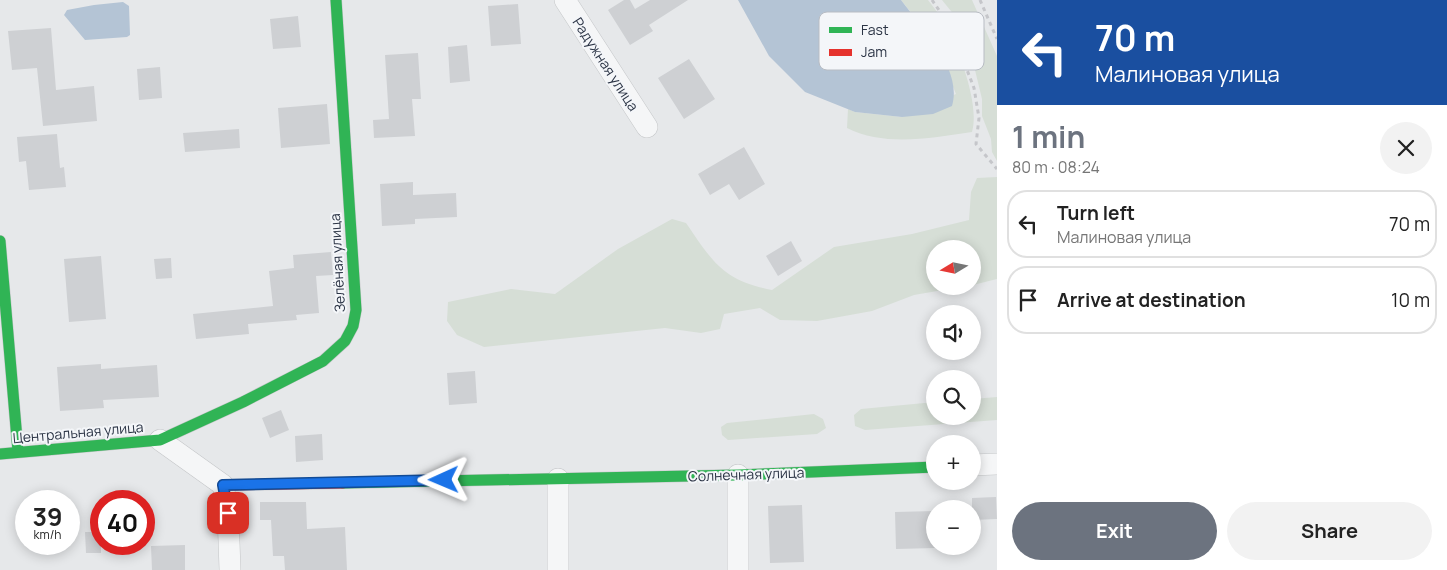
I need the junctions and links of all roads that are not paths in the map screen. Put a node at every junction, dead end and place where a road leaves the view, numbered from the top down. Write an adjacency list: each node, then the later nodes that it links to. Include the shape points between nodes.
1 (336, 0): 5 (street, Зелёная улица, via 356,310 353,326 346,342 323,362)
2 (564, 0): 3 (street, Радужная улица)
3 (647, 127)
4 (0, 242): 6 (street)
5 (160, 440): 6 (street, Центральная улица); 13 (street)
6 (18, 451): 7 (street, Центральная улица)
7 (0, 454)
8 (997, 464): 9 (street)
9 (981, 465)
10 (926, 467): 11 (street, Солнечная улица)
11 (738, 475): 12 (street, Солнечная улица); 16 (street)
12 (558, 479): 13 (street, Солнечная улица); 15 (street)
13 (223, 485): 14 (street, via 228,513)
14 (230, 570)
15 (558, 570)
16 (738, 570)

